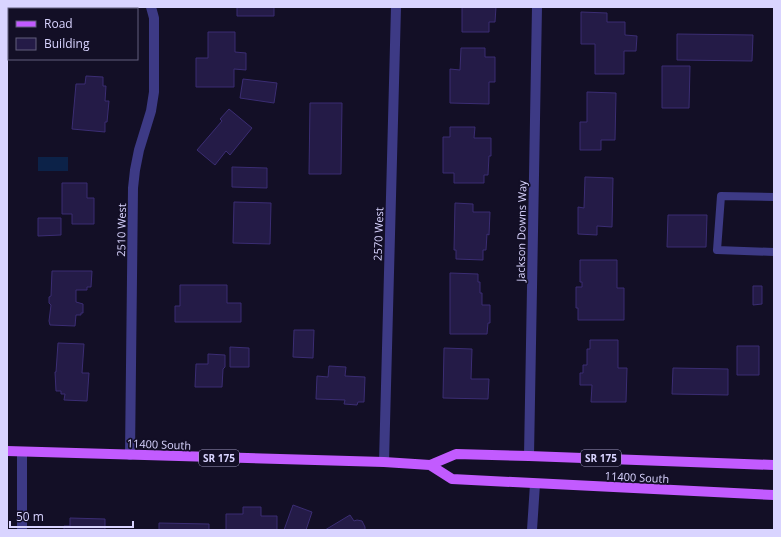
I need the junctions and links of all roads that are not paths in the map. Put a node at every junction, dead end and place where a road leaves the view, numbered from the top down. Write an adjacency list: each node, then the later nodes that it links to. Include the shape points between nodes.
1 (151, 7): 8 (street, 2510 West, via 154,18 154,92 136,163 133,188)
2 (396, 7): 10 (street, 2570 West)
3 (537, 7): 9 (street, Jackson Downs Way)
4 (774, 197): 5 (lane, via 721,196 717,250)
5 (774, 252)
6 (7, 451): 7 (main road, 11400 South / SR 175)
7 (22, 452): 8 (main road, 11400 South / SR 175); 15 (street)
8 (130, 455): 10 (main road, 11400 South / SR 175)
9 (529, 456): 11 (main road, 11400 South / SR 175, via 456,454); 12 (main road, 11400 South / SR 175)
10 (384, 462): 11 (main road, 11400 South / SR 175)
11 (430, 465): 13 (main road, 11400 South / SR 175, via 452,479)
12 (774, 465)
13 (535, 484): 14 (main road, 11400 South / SR 175); 16 (street)
14 (774, 495)
15 (22, 530)
16 (532, 530)

